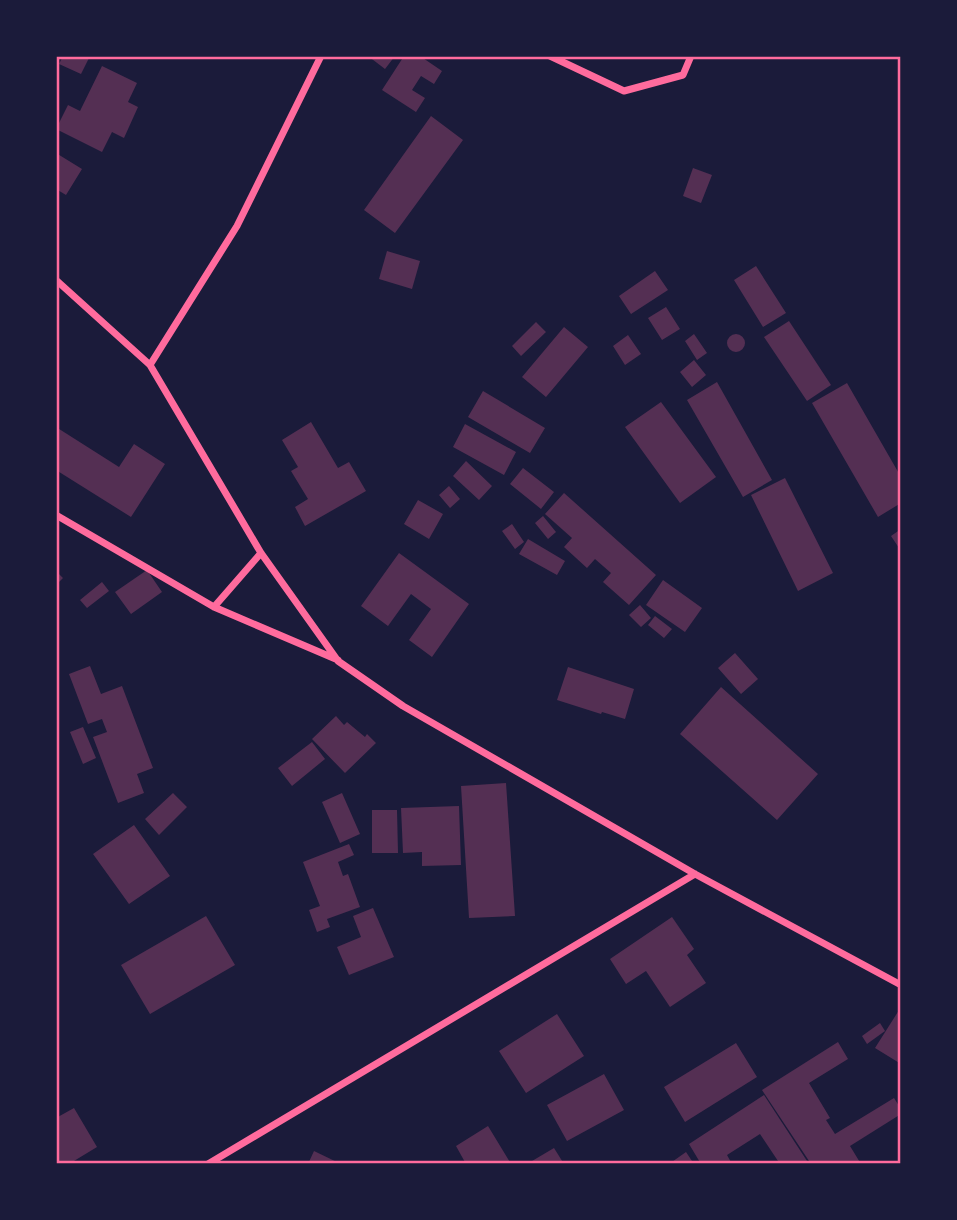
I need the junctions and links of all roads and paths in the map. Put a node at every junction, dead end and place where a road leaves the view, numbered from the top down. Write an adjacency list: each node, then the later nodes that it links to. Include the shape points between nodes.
1 (321, 56): 5 (street, via 237,226)
2 (550, 56): 3 (street, via 624,91 682,75)
3 (691, 56)
4 (56, 279): 5 (street)
5 (149, 365): 7 (street)
6 (56, 515): 8 (street)
7 (261, 553): 8 (street); 9 (street)
8 (215, 607): 9 (street)
9 (338, 661): 10 (street, via 403,706)
10 (695, 874): 11 (street); 12 (street)
11 (901, 985)
12 (208, 1164)

